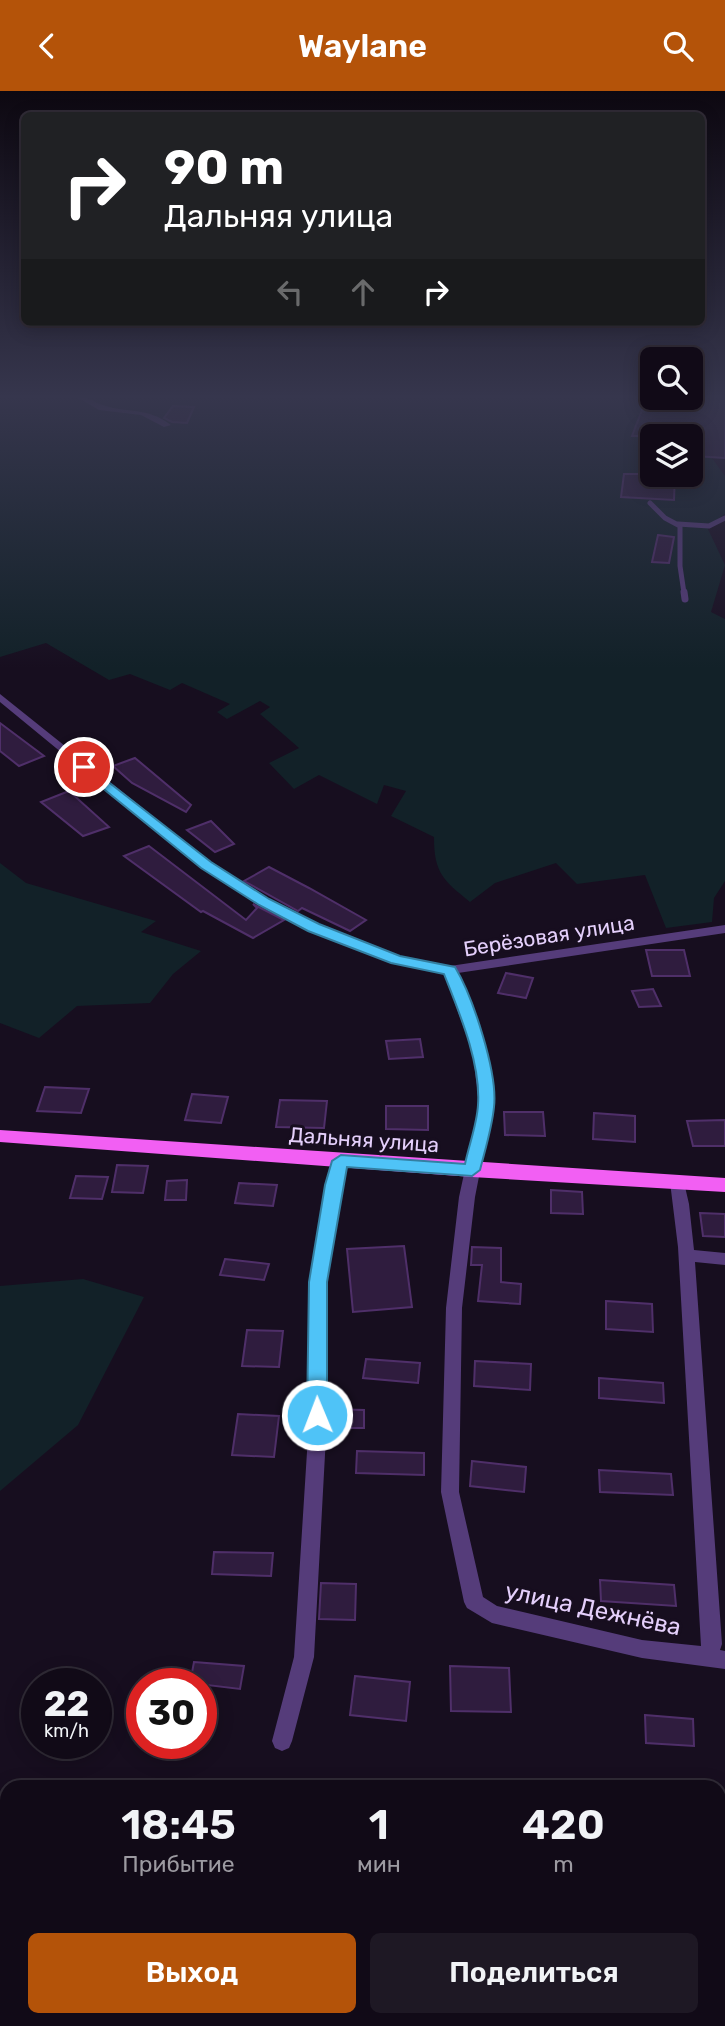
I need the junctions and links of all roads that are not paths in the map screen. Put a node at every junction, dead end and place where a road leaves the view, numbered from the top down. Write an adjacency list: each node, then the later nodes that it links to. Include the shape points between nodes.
1 (650, 503): 3 (lane)
2 (725, 518): 4 (lane)
3 (678, 524): 4 (lane); 5 (lane)
4 (707, 526): 5 (lane)
5 (680, 536): 6 (lane)
6 (685, 599)
7 (0, 697): 9 (street, Берёзовая улица, via 187,851 264,902 396,960)
8 (725, 929): 9 (street, Берёзовая улица)
9 (450, 970): 12 (street, улица Дежнёва, via 480,1053 486,1105)
10 (0, 1136): 11 (main road, Дальняя улица)
11 (341, 1161): 12 (main road, Дальняя улица); 18 (street, via 318,1282 317,1436 304,1657)
12 (472, 1170): 13 (main road, Дальняя улица); 17 (street, улица Дежнёва, via 454,1308 450,1493 474,1602 492,1614 642,1649)
13 (678, 1182): 14 (main road, Дальняя улица); 15 (street, улица Дежнёва)
14 (725, 1185)
15 (688, 1255): 16 (street); 17 (street, улица Дежнёва)
16 (725, 1259)
17 (716, 1658)
18 (282, 1741)

